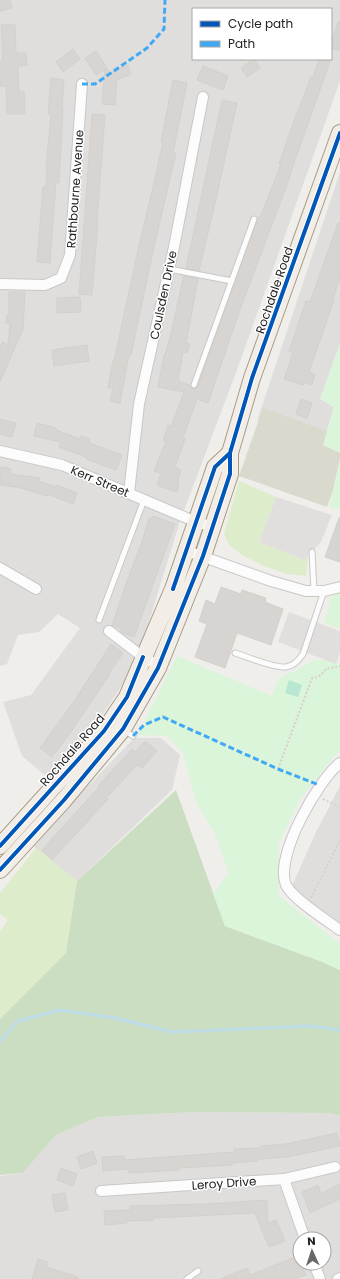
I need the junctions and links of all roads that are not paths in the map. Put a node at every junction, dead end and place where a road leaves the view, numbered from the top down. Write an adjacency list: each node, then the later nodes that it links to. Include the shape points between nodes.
1 (82, 84): 7 (street, Rathbourne Avenue, via 70,256 61,278 45,285)
2 (204, 97): 5 (street, Coulsden Drive)
3 (340, 134): 10 (main road, Rochdale Road, via 252,378)
4 (254, 220): 6 (lane)
5 (169, 269): 6 (lane); 11 (street, Coulsden Drive, via 139,404)
6 (232, 281): 8 (lane)
7 (0, 284)
8 (194, 385)
9 (0, 451): 11 (street, Kerr Street, via 62,465)
10 (230, 453): 13 (main road, Rochdale Road, via 215,466); 14 (main road, Rochdale Road, via 230,474)
11 (129, 493): 12 (street, Kerr Street)
12 (144, 500): 13 (street, Kerr Street); 22 (lane)
13 (197, 522): 14 (street, Kerr Street); 15 (main road, Rochdale Road)
14 (212, 527): 17 (main road, Rochdale Road)
15 (187, 551): 17 (street); 25 (main road, Rochdale Road)
16 (312, 552): 21 (lane)
17 (203, 556): 21 (street, via 271,582 306,591); 26 (main road, Rochdale Road)
18 (0, 568): 20 (street)
19 (340, 588): 21 (street)
20 (36, 589)
21 (319, 591): 24 (lane, via 303,654 297,662 287,667 274,666)
22 (99, 620)
23 (108, 631): 25 (street)
24 (235, 653)
25 (143, 657): 26 (street); 28 (main road, Rochdale Road, via 127,697 104,731)
26 (159, 666): 29 (main road, Rochdale Road, via 128,733)
27 (340, 763): 30 (street, via 334,767 314,794 292,838 284,868 289,889)
28 (0, 846)
29 (0, 870)
30 (340, 930)
31 (335, 1167): 32 (street, Leroy Drive)
32 (284, 1179): 33 (street, Leroy Drive); 34 (street)
33 (101, 1191)
34 (302, 1231)
35 (198, 1271): 36 (lane)
36 (187, 1279)

